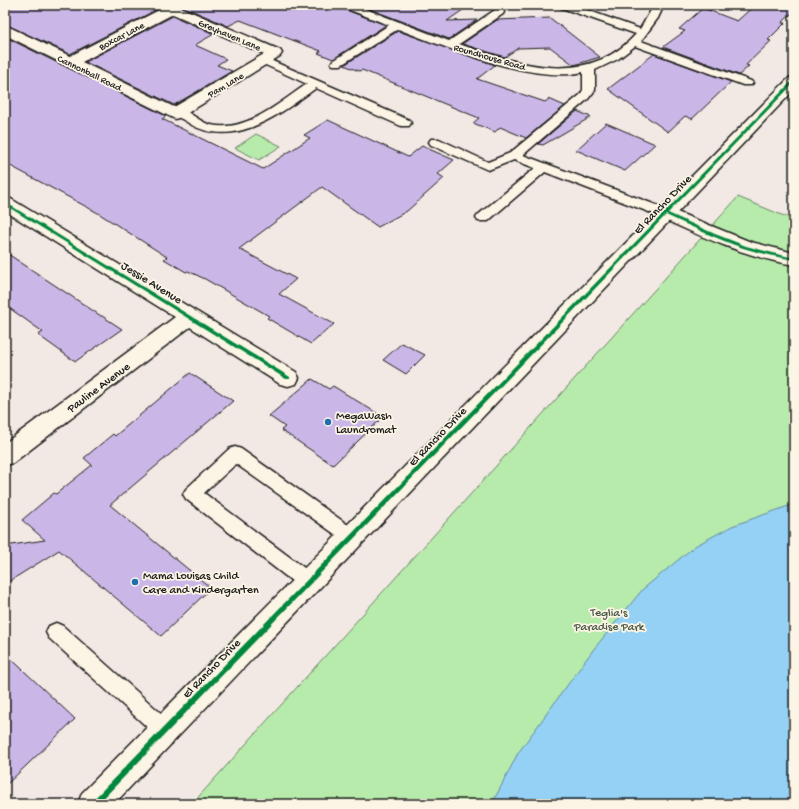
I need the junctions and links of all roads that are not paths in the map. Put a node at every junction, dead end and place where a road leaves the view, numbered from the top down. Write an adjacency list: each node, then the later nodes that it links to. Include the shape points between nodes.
1 (346, 5): 6 (lane, Roundhouse Road)
2 (563, 5): 8 (lane)
3 (659, 5): 8 (lane, Roundhouse Road)
4 (167, 7): 11 (street, Greyhaven Lane); 12 (street, Boxcar Lane)
5 (498, 12): 10 (lane)
6 (397, 25): 10 (lane, Roundhouse Road); 13 (lane)
7 (5, 29): 12 (street, Cannonball Road)
8 (643, 33): 9 (lane, Roundhouse Road)
9 (634, 42): 14 (lane, Roundhouse Road, via 619,55); 17 (lane)
10 (450, 45): 14 (lane, Roundhouse Road, via 523,66 573,71)
11 (269, 57): 16 (lane); 18 (street, Pam Lane)
12 (70, 62): 18 (street, Cannonball Road)
13 (337, 63)
14 (589, 68): 21 (lane, via 590,90)
15 (794, 81): 24 (street, El Rancho Drive)
16 (314, 83): 18 (lane, via 275,110 250,124 231,130 206,127); 19 (lane)
17 (747, 83)
18 (176, 113)
19 (405, 124)
20 (435, 142): 21 (lane, via 488,166)
21 (514, 156): 22 (lane)
22 (544, 167): 24 (lane); 25 (lane)
23 (5, 203): 27 (street, Jessie Avenue)
24 (667, 214): 26 (street, via 741,247); 30 (street, El Rancho Drive)
25 (483, 218)
26 (794, 259)
27 (189, 317): 28 (street, Jessie Avenue); 29 (street, Pauline Avenue)
28 (288, 378)
29 (5, 456)
30 (352, 537): 31 (street, El Rancho Drive); 31 (lane, via 235,454 192,494)
31 (308, 582): 33 (street, El Rancho Drive)
32 (56, 632): 33 (lane)
33 (165, 730): 34 (street, El Rancho Drive)
34 (92, 804)

